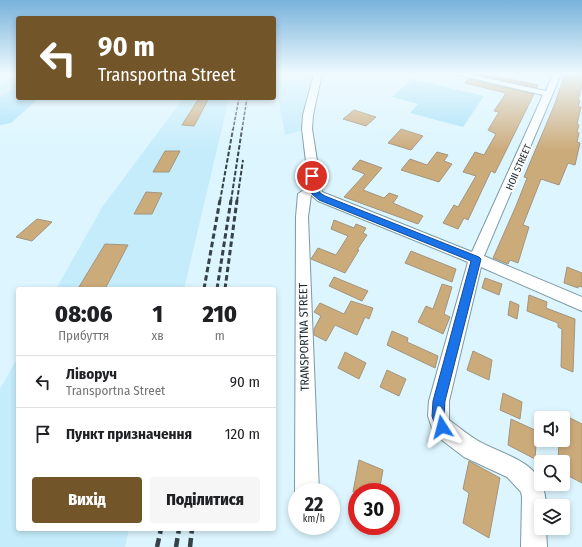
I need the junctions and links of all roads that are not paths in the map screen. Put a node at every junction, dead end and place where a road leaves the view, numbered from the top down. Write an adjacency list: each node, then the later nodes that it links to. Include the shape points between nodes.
1 (312, 100): 3 (street, via 307,129)
2 (547, 100): 4 (street, HOII STREET)
3 (314, 188): 4 (street, via 316,194 322,198); 6 (street, TRANSPORTNA STREET, via 304,194 302,217)
4 (476, 259): 5 (street); 7 (street, HOII STREET, via 439,401 438,416 442,427 457,440 515,469 531,486 534,497)
5 (582, 304)
6 (307, 483)
7 (534, 547)

